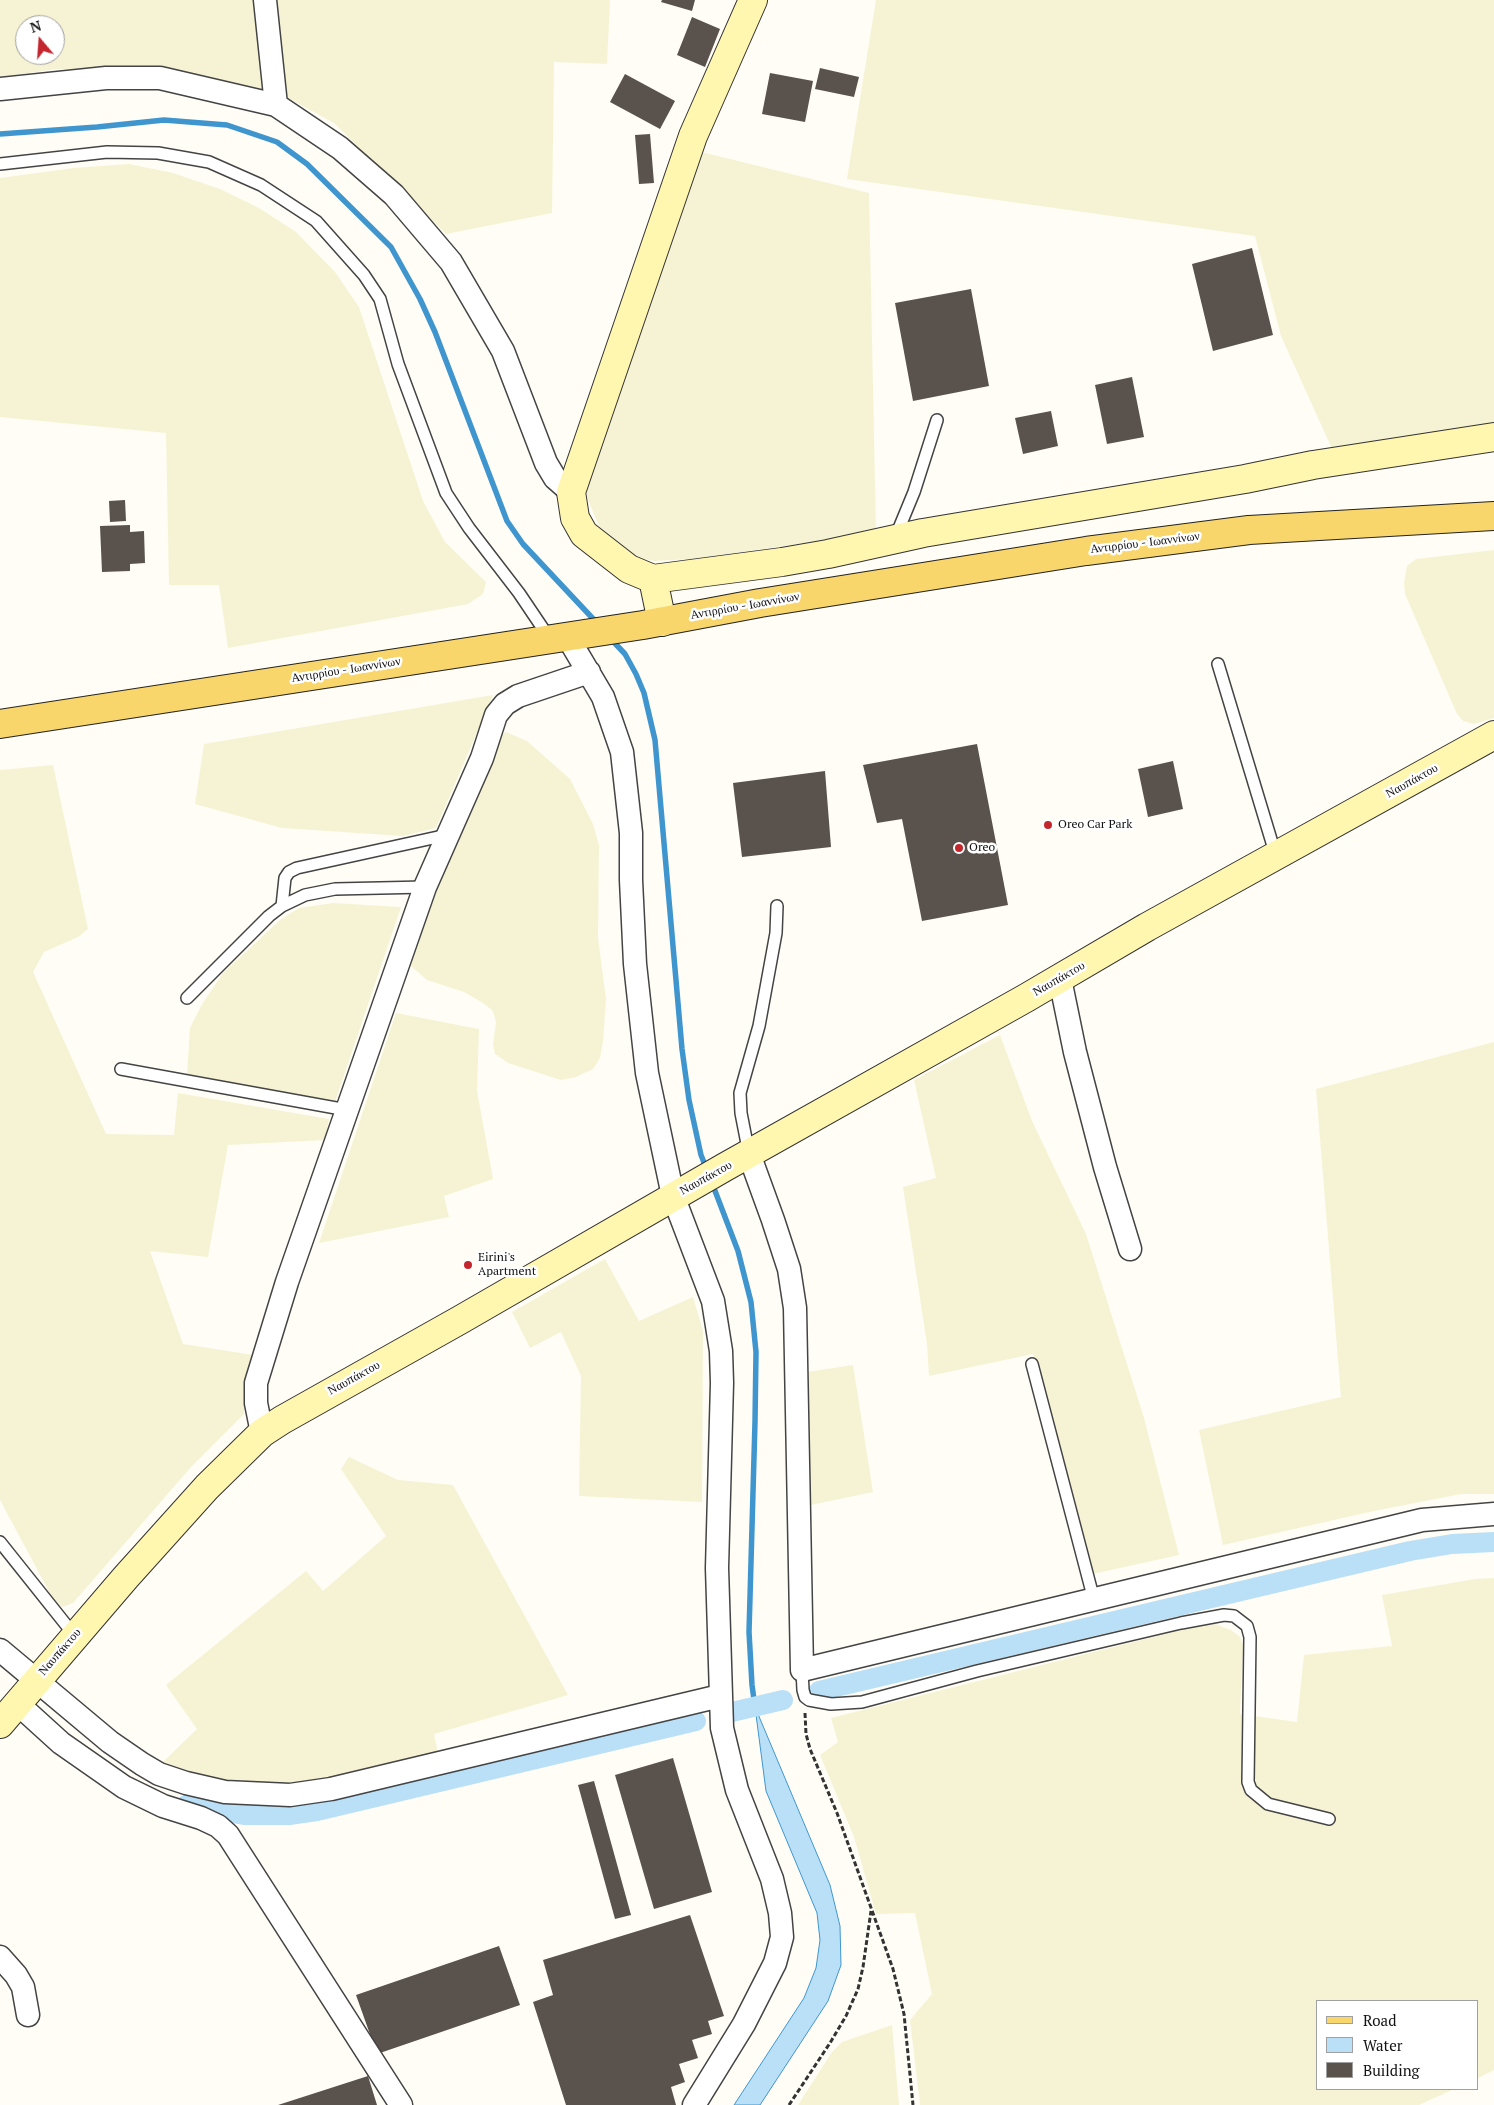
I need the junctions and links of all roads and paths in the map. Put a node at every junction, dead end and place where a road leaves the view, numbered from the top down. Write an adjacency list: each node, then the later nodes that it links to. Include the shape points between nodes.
1 (265, 0): 4 (street)
2 (753, 0): 8 (main road, via 693,136)
3 (0, 89): 4 (street, via 106,78 160,78)
4 (276, 105): 8 (street, via 340,148 394,195 451,262 503,351 546,463 555,478)
5 (0, 164): 13 (lane, via 107,152 158,153 209,162 261,185 316,221 364,275 380,299 398,364 446,493 468,528 519,593)
6 (937, 420): 10 (lane)
7 (1494, 437): 10 (main road, via 923,532)
8 (571, 492): 11 (main road, via 575,518 584,534 629,569)
9 (1494, 516): 12 (main road, Αντιρρίου - Ιωαννίνων, via 1249,530 964,570 760,602)
10 (895, 540): 11 (main road, via 828,554)
11 (653, 578): 12 (main road)
12 (652, 623): 13 (main road, Αντιρρίου - Ιωαννίνων)
13 (565, 637): 15 (street); 16 (main road, Αντιρρίου - Ιωαννίνων)
14 (1218, 664): 19 (lane)
15 (589, 672): 18 (street, via 518,696 502,707); 28 (street, via 603,697 625,769 636,964 646,1063 659,1133)
16 (0, 724)
17 (1494, 735): 19 (main road, Ναυπάκτου)
18 (448, 835): 20 (street); 21 (lane, via 297,868 285,878)
19 (1276, 856): 23 (main road, Ναυπάκτου)
20 (425, 887): 21 (lane, via 334,889 305,895); 26 (street)
21 (282, 906): 24 (lane)
22 (777, 906): 27 (lane, via 776,933 761,1018 740,1093)
23 (1060, 979): 27 (main road, Ναυπάκτου); 29 (street, via 1105,1167)
24 (187, 998)
25 (121, 1069): 26 (lane)
26 (347, 1110): 31 (street, via 287,1282 256,1384)
27 (749, 1154): 28 (main road, Ναυπάκτου); 37 (street, via 789,1269 795,1308)
28 (679, 1193): 31 (main road, Ναυπάκτου, via 460,1320 294,1411); 39 (street, via 713,1301 721,1351 717,1568)
29 (1130, 1250)
30 (1032, 1364): 34 (lane)
31 (262, 1433): 35 (main road, Ναυπάκτου, via 207,1487)
32 (1494, 1514): 34 (street, via 1422,1520)
33 (0, 1542): 35 (lane)
34 (1094, 1600): 37 (street)
35 (75, 1636): 38 (main road, Ναυπάκτου)
36 (0, 1650): 38 (street)
37 (802, 1670): 40 (lane)
38 (37, 1679): 39 (street, via 110,1742 159,1774 216,1790 290,1795 377,1779); 41 (main road, Ναυπάκτου)
39 (720, 1696): 48 (street, via 727,1755 737,1790 772,1879 782,1937 762,1992)
40 (805, 1698): 43 (lane, via 831,1704 862,1702 977,1671 1182,1623 1234,1616 1247,1626 1250,1637 1248,1782 1251,1790 1268,1804); 44 (path, via 808,1741 841,1822)
41 (18, 1704): 42 (main road, Ναυπάκτου); 47 (street, via 61,1743 124,1787 163,1806 201,1818 228,1835)
42 (0, 1724)
43 (1329, 1819)
44 (871, 1910): 49 (path, via 858,1989 830,2043); 50 (path, via 900,1994)
45 (0, 1957): 46 (street, via 21,1984)
46 (28, 2015)
47 (402, 2105)
48 (694, 2105)
49 (789, 2105)
50 (913, 2105)

